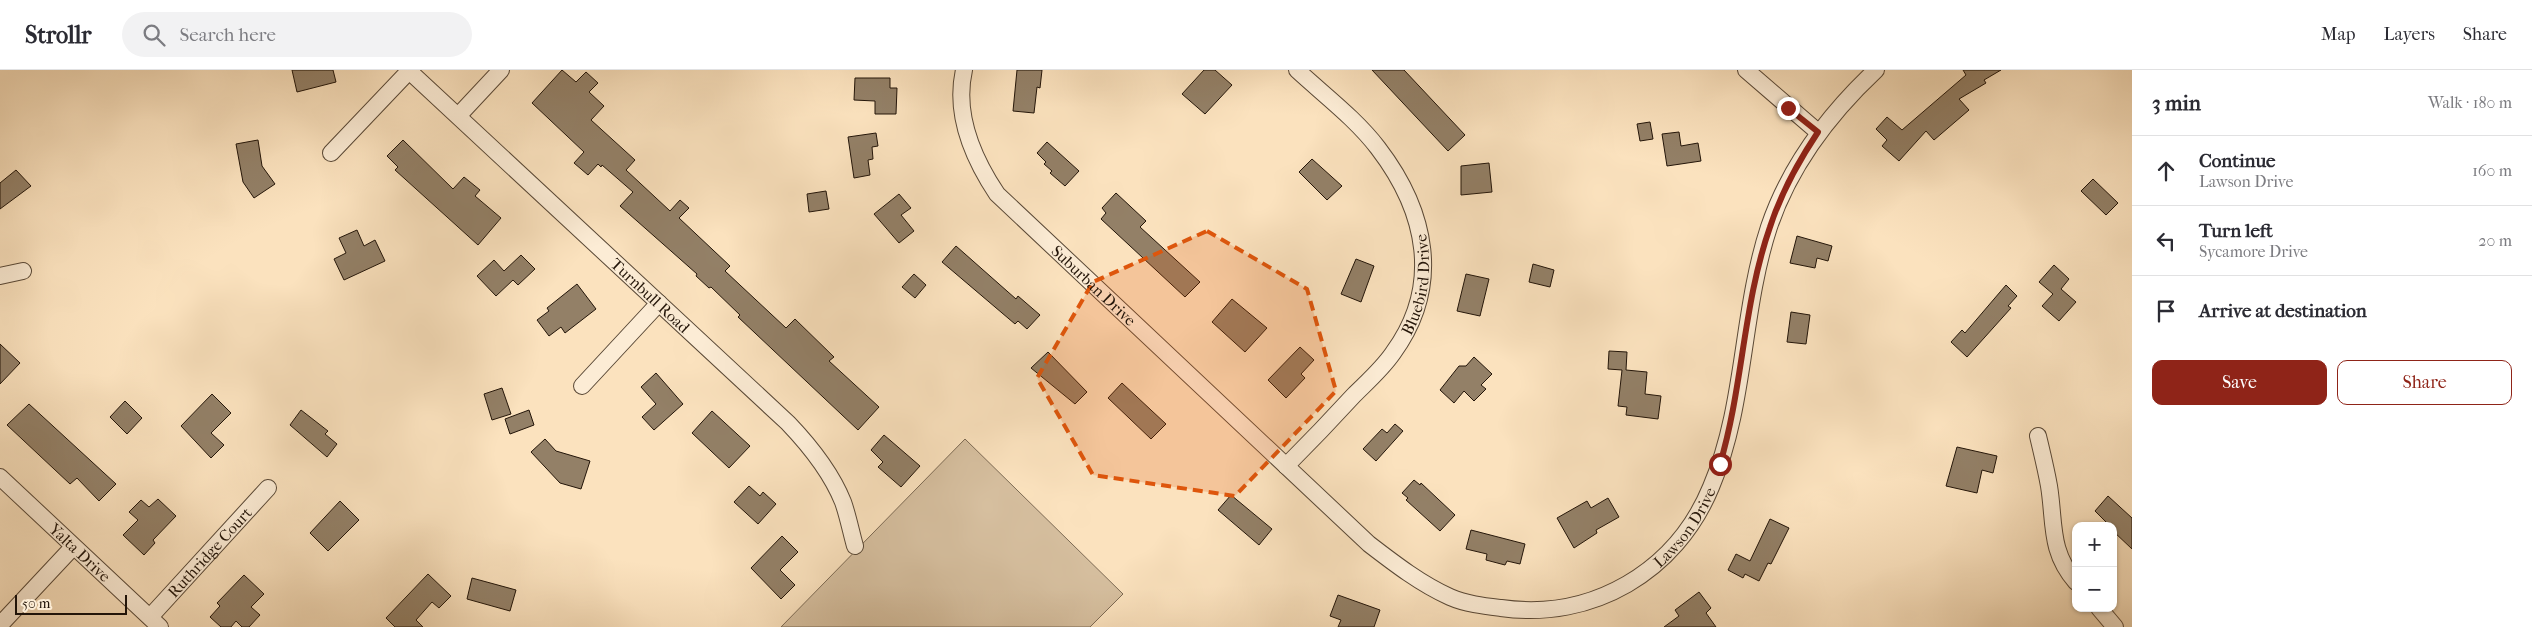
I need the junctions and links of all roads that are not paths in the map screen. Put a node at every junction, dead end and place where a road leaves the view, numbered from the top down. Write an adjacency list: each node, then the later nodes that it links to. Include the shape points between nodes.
1 (408, 70): 7 (street, Turnbull Road); 9 (street)
2 (501, 70): 7 (street)
3 (964, 70): 15 (street, Suburban Drive, via 961,98 965,123 983,173 997,194)
4 (1297, 70): 15 (street, Bluebird Drive, via 1365,133 1391,166 1413,210 1420,232 1424,268 1415,315 1396,348 1384,365)
5 (1746, 70): 8 (street)
6 (1876, 70): 8 (street, Lawson Drive)
7 (459, 115): 12 (street, Turnbull Road)
8 (1818, 132): 15 (street, Lawson Drive, via 1792,174 1769,229 1752,294 1731,421 1712,487 1680,539 1651,570 1630,584 1588,603 1566,608 1490,607 1452,598 1399,567 1369,544)
9 (331, 153)
10 (23, 271): 11 (street)
11 (0, 276)
12 (659, 304): 13 (street); 18 (street, Turnbull Road, via 804,440 843,503)
13 (582, 386)
14 (2038, 436): 20 (street, via 2049,487 2053,536)
15 (1286, 466)
16 (0, 477): 19 (street, Yalta Drive)
17 (268, 488): 22 (street, Ruthridge Court)
18 (855, 546)
19 (73, 547): 22 (street, Yalta Drive); 23 (street)
20 (2072, 576)
21 (2103, 612): 24 (street)
22 (155, 622)
23 (0, 625)
24 (2116, 627)

